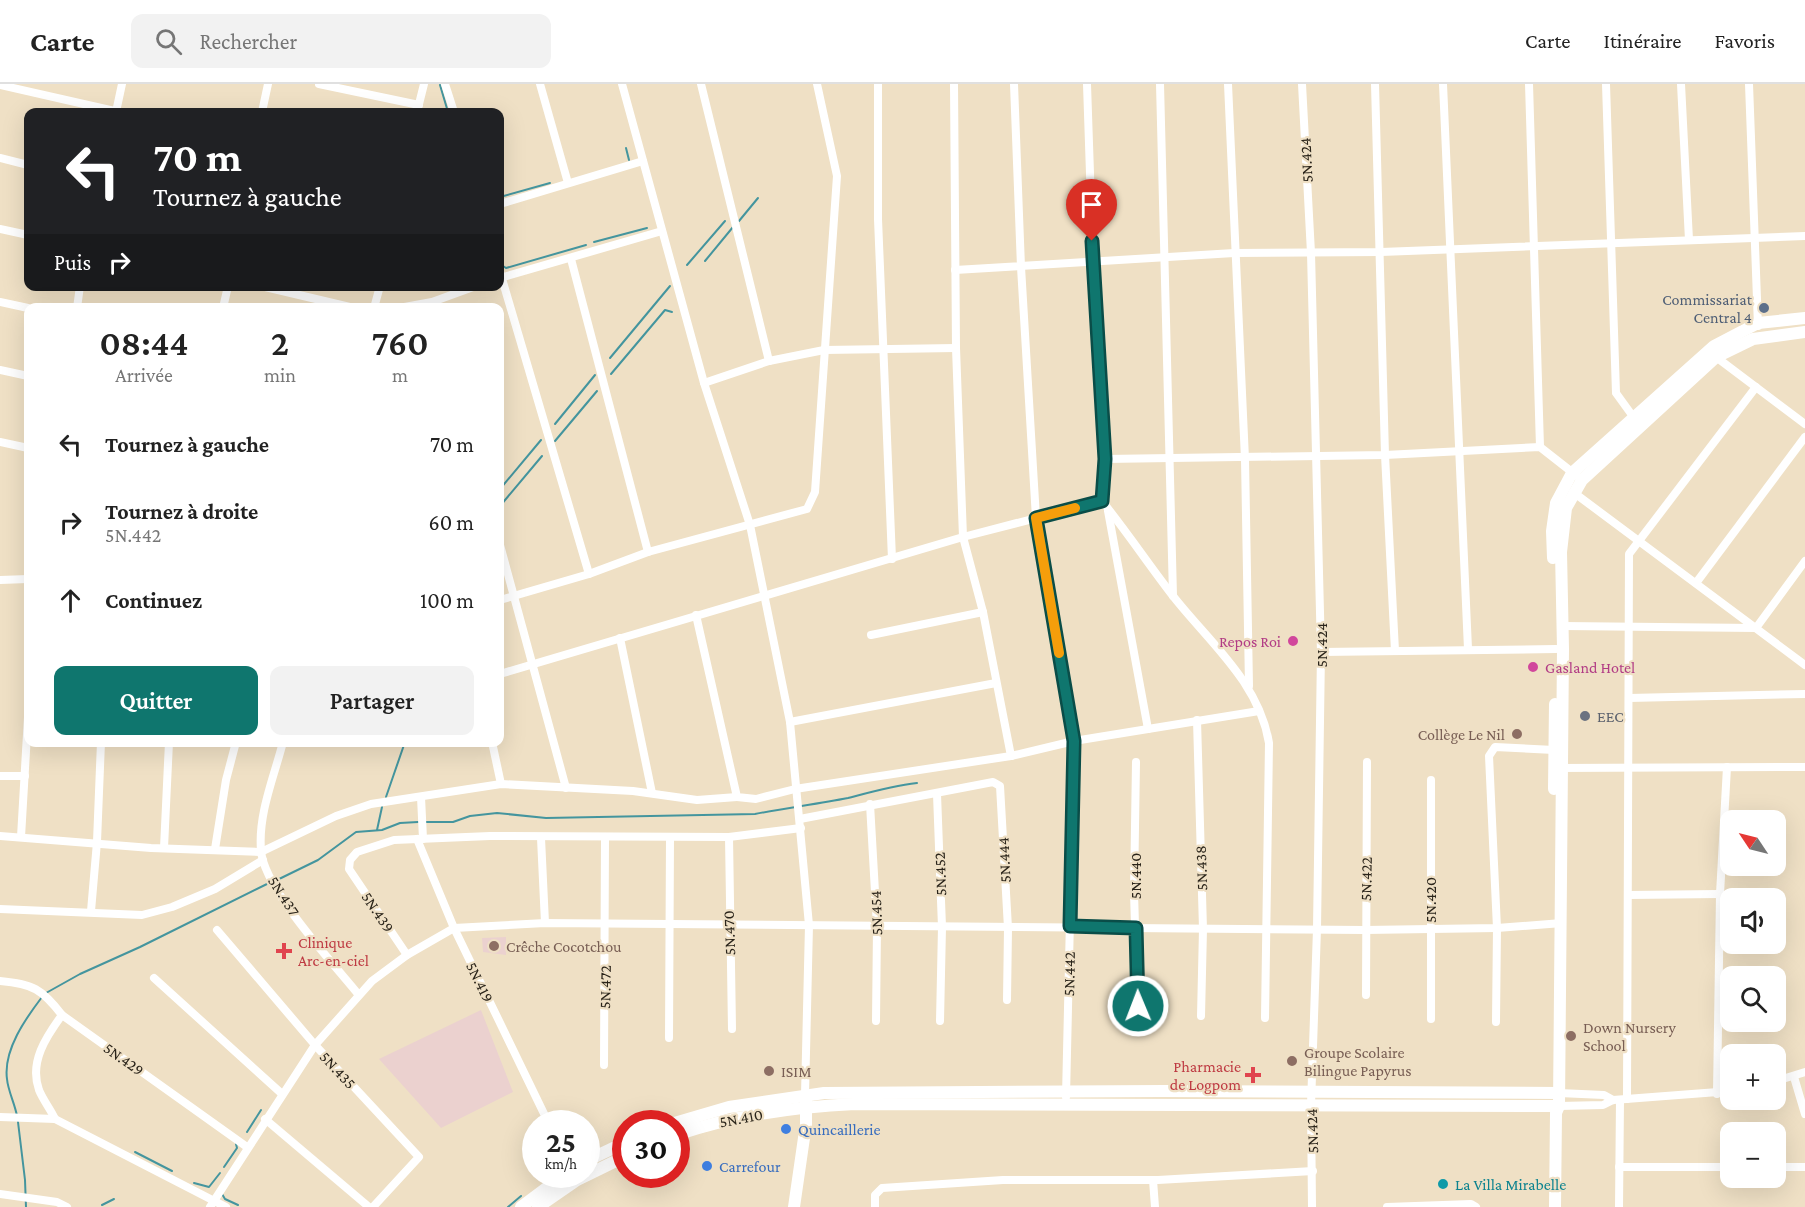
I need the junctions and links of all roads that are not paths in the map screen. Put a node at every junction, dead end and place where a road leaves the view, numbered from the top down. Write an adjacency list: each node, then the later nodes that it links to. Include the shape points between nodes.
1 (122, 84): 25 (street)
2 (268, 84): 26 (street)
3 (319, 84): 27 (street)
4 (424, 84): 28 (street)
5 (445, 84): 29 (street)
6 (540, 84): 33 (street)
7 (622, 84): 31 (street)
8 (701, 84): 68 (street)
9 (816, 84): 65 (street, via 837,176)
10 (878, 84): 66 (street)
11 (954, 84): 51 (street)
12 (1014, 84): 50 (street, 5N.442)
13 (1087, 84): 49 (street)
14 (1160, 84): 47 (street)
15 (1228, 84): 45 (street)
16 (1302, 84): 46 (street, 5N.424)
17 (1374, 84): 44 (street)
18 (1443, 84): 43 (street)
19 (1528, 84): 42 (street)
20 (1606, 84): 41 (street)
21 (1681, 84): 40 (street)
22 (1749, 84): 39 (street)
23 (0, 85): 24 (street)
24 (100, 108)
25 (118, 108)
26 (263, 108)
27 (414, 108)
28 (418, 108)
29 (453, 108)
30 (0, 158): 32 (street)
31 (643, 161): 33 (street); 36 (street)
32 (24, 164)
33 (568, 183): 34 (street)
34 (504, 203)
35 (0, 229): 37 (street)
36 (662, 231): 48 (street); 71 (street)
37 (24, 234)
38 (1805, 236): 39 (street)
39 (1755, 237): 40 (street); 61 (street)
40 (1689, 240): 41 (street)
41 (1611, 242): 42 (street); 73 (street, via 1616,393)
42 (1533, 246): 43 (street); 78 (street)
43 (1452, 250): 44 (street); 79 (street)
44 (1381, 252): 46 (street); 80 (street)
45 (1234, 253): 46 (street); 47 (street); 84 (street)
46 (1311, 253): 82 (street, 5N.424)
47 (1165, 258): 49 (street); 81 (street)
48 (571, 259): 52 (street); 92 (street)
49 (1093, 263): 50 (street); 83 (street)
50 (1021, 267): 51 (street); 88 (street, 5N.442)
51 (955, 270): 64 (street)
52 (504, 275)
53 (504, 289): 96 (street)
54 (282, 291): 57 (street)
55 (465, 291): 58 (street)
56 (0, 302): 59 (street)
57 (333, 303)
58 (438, 303)
59 (24, 307)
60 (1805, 318): 61 (main road)
61 (1758, 324): 63 (street); 73 (main road, via 1714,346)
62 (1805, 332): 63 (main road)
63 (1759, 338): 67 (main road)
64 (956, 348): 66 (street); 90 (street)
65 (824, 350): 66 (street); 68 (street); 89 (street, via 814,498 807,509)
66 (883, 351): 93 (street)
67 (1716, 357): 72 (street); 73 (main road)
68 (769, 361): 71 (street)
69 (0, 370): 70 (street)
70 (24, 375)
71 (704, 383): 89 (street)
72 (1756, 387): 74 (street); 91 (street)
73 (1638, 422): 85 (main road)
74 (1805, 424)
75 (1805, 437): 99 (street)
76 (0, 442): 77 (street)
77 (24, 447)
78 (1540, 447): 79 (street); 85 (street)
79 (1457, 453): 80 (street); 112 (street)
80 (1385, 455): 82 (street); 113 (street)
81 (1168, 456): 83 (street); 84 (street); 102 (street)
82 (1317, 456): 84 (street); 114 (street, 5N.424)
83 (1105, 459): 87 (street)
84 (1245, 459): 119 (street)
85 (1577, 476): 86 (main road); 111 (main road, via 1556,503 1553,524)
86 (1573, 492): 91 (street); 106 (main road, via 1562,522)
87 (1105, 504): 88 (street); 102 (street); 125 (street)
88 (1036, 518): 90 (street); 126 (street, 5N.442)
89 (750, 525): 92 (street); 101 (street)
90 (963, 537): 93 (street); 104 (street)
91 (1639, 541): 99 (street); 107 (street, via 1629,554)
92 (648, 552): 96 (street)
93 (892, 559): 101 (street)
94 (504, 561): 100 (street)
95 (1805, 561): 108 (street)
96 (589, 574): 100 (street)
97 (24, 579): 98 (street)
98 (0, 580)
99 (1696, 583): 108 (street)
100 (513, 596): 103 (street); 115 (street)
101 (763, 596): 105 (street); 124 (street)
102 (1173, 596): 119 (street)
103 (504, 599)
104 (983, 612): 109 (street); 118 (street)
105 (696, 615): 110 (street); 150 (street)
106 (1563, 626): 107 (street); 139 (main road)
107 (1629, 626): 108 (street); 121 (street)
108 (1756, 628): 116 (street)
109 (871, 635)
110 (620, 638): 115 (street); 147 (street)
111 (1556, 649): 112 (street); 133 (main road)
112 (1468, 650): 113 (street)
113 (1395, 651): 114 (street)
114 (1321, 652): 183 (street, 5N.424)
115 (533, 664): 117 (street); 145 (street)
116 (1805, 665)
117 (504, 673)
118 (996, 683): 124 (street); 134 (street)
119 (1249, 687): 122 (street)
120 (1805, 694): 121 (street)
121 (1629, 698): 140 (street)
122 (1259, 711): 123 (street); 180 (street, via 1269,743)
123 (1197, 720): 125 (street); 182 (street, 5N.438)
124 (790, 722): 146 (street)
125 (1148, 729): 126 (street)
126 (1074, 741): 134 (street); 174 (street, 5N.442)
127 (26, 747): 142 (street)
128 (101, 747): 160 (street)
129 (169, 747): 161 (street)
130 (235, 747): 162 (street, via 225,780)
131 (283, 747): 163 (street, via 263,821)
132 (493, 747): 144 (street)
133 (1554, 750): 139 (main road); 181 (street, via 1495,747 1489,756)
134 (1011, 756): 146 (street)
135 (1136, 762): 179 (street, 5N.440)
136 (1367, 762): 186 (street, 5N.422)
137 (1727, 767): 138 (street); 140 (street); 164 (street)
138 (1805, 767)
139 (1559, 768): 140 (street); 169 (main road)
140 (1629, 768): 165 (street)
141 (0, 776): 142 (street)
142 (25, 777): 154 (street)
143 (1431, 780): 184 (street, 5N.420)
144 (501, 784): 145 (street); 149 (street)
145 (566, 788): 147 (street)
146 (796, 792): 150 (street, via 756,799); 152 (street)
147 (652, 793): 150 (street, via 697,800)
148 (937, 794): 151 (street); 176 (street, 5N.452); 178 (street, 5N.444, via 993,782 1000,786)
149 (421, 797): 159 (street); 163 (street, via 371,804 336,816)
150 (737, 797)
151 (870, 804): 152 (street); 175 (street, 5N.454)
152 (800, 823): 155 (street); 173 (street)
153 (0, 836): 154 (street)
154 (21, 837): 160 (street)
155 (729, 837): 158 (street); 172 (street, 5N.470)
156 (542, 838): 157 (street); 159 (street); 168 (street)
157 (604, 838): 158 (street); 170 (street, 5N.472)
158 (670, 838): 171 (street)
159 (420, 839): 177 (street, 5N.419); 187 (street, 5N.439, via 394,840 357,852 350,860 349,869)
160 (98, 842): 161 (street); 167 (street)
161 (164, 848): 162 (street)
162 (215, 849): 163 (street)
163 (262, 856): 167 (street, via 215,889 172,907 142,915); 190 (street, 5N.437, via 287,904)
164 (1719, 894): 165 (street); 211 (street)
165 (1628, 895): 214 (street)
166 (0, 909): 167 (street)
167 (91, 911)
168 (544, 923): 170 (street); 177 (street)
169 (1558, 923): 181 (street); 216 (main road)
170 (606, 925): 171 (street); 204 (street, 5N.472)
171 (669, 925): 172 (street); 202 (street)
172 (730, 926): 173 (street); 201 (street, 5N.470)
173 (809, 926): 175 (street); 215 (street)
174 (1070, 926): 178 (street); 179 (street); 208 (street, 5N.442)
175 (877, 927): 176 (street); 197 (street, 5N.454)
176 (942, 927): 178 (street); 198 (street, 5N.452)
177 (454, 928): 187 (street); 218 (street, 5N.419)
178 (1008, 928): 192 (street, 5N.444)
179 (1136, 928): 182 (street); 200 (street, 5N.440)
180 (1267, 928): 182 (street); 183 (street); 195 (street)
181 (1497, 928): 184 (street); 199 (street)
182 (1203, 929): 194 (street, 5N.438)
183 (1317, 929): 186 (street); 213 (street, 5N.424)
184 (1430, 929): 186 (street); 196 (street, 5N.420)
185 (217, 930): 203 (street, 5N.435)
186 (1365, 930): 191 (street, 5N.422)
187 (407, 955): 190 (street)
188 (154, 978): 210 (street)
189 (0, 981): 193 (street, 5N.429, via 23,983 39,990)
190 (358, 994): 203 (street)
191 (1366, 996)
192 (1007, 1000)
193 (62, 1015): 222 (street, via 43,1041 35,1074); 225 (street, 5N.429)
194 (1201, 1017)
195 (1265, 1017)
196 (1431, 1019)
197 (876, 1021)
198 (940, 1021)
199 (1496, 1022)
200 (1138, 1026)
201 (732, 1029)
202 (669, 1038)
203 (315, 1045): 210 (street); 238 (street, 5N.435, via 419,1157)
204 (604, 1065)
205 (1805, 1072): 206 (street)
206 (1794, 1077): 207 (street); 219 (street)
207 (1786, 1079)
208 (1067, 1092): 212 (main road); 213 (main road); 217 (street, 5N.442)
209 (1720, 1093): 211 (street)
210 (281, 1094): 223 (street)
211 (1717, 1094): 214 (street)
212 (885, 1099): 215 (main road); 217 (main road)
213 (1311, 1099): 216 (main road); 217 (main road); 230 (street, 5N.424)
214 (1620, 1100): 216 (street, via 1603,1105); 226 (street)
215 (806, 1101): 221 (main road, via 729,1107); 224 (main road, 5N.410); 241 (main road)
216 (1556, 1102): 247 (main road)
217 (1066, 1106)
218 (542, 1110)
219 (1805, 1114)
220 (0, 1117): 222 (street)
221 (690, 1118)
222 (55, 1119): 235 (street)
223 (266, 1119): 225 (street); 238 (street, 5N.435)
224 (690, 1131)
225 (247, 1147): 235 (street)
226 (1619, 1167): 227 (street); 248 (street)
227 (1720, 1167)
228 (1786, 1167): 229 (street)
229 (1805, 1167)
230 (1313, 1171): 231 (street); 244 (street, 5N.424)
231 (1153, 1180): 242 (street, via 1042,1178 882,1188 875,1195); 243 (street)
232 (552, 1188): 239 (main road)
233 (559, 1188): 240 (main road)
234 (0, 1194): 236 (street, via 57,1202)
235 (212, 1204): 237 (street)
236 (67, 1207)
237 (226, 1207)
238 (371, 1207)
239 (521, 1207)
240 (538, 1207)
241 (794, 1207)
242 (875, 1207)
243 (1155, 1207)
244 (1312, 1207)
245 (1387, 1207): 246 (street)
246 (1476, 1207)
247 (1555, 1207)
248 (1619, 1207)

